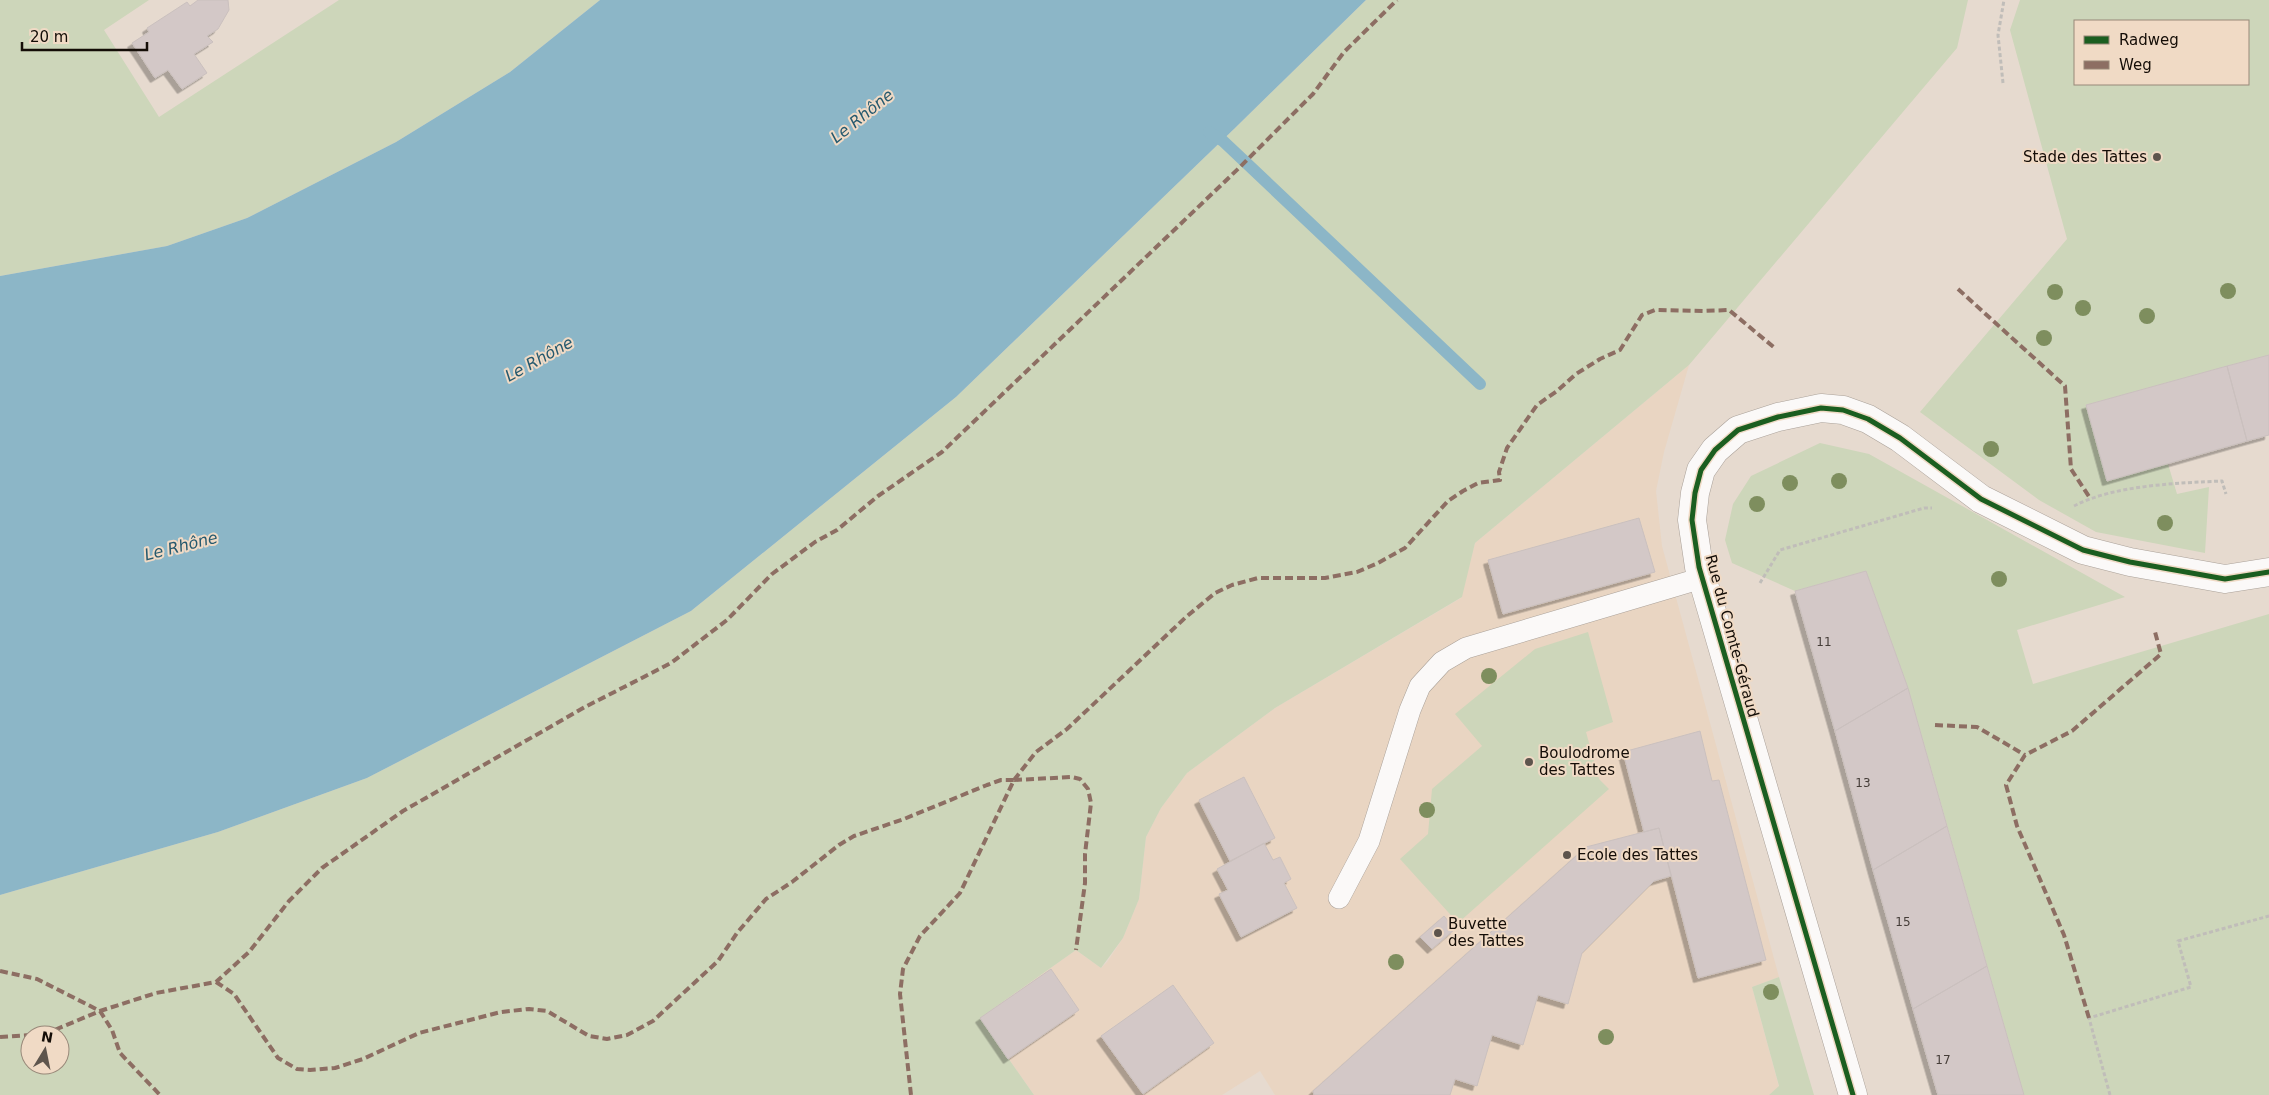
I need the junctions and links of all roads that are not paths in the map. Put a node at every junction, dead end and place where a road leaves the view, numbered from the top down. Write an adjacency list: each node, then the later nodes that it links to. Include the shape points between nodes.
1 (2269, 572): 2 (street, Rue du Comte-Géraud, via 2225,579 2083,550 1980,499 1900,438 1868,419 1843,410 1821,408 1738,430 1715,450 1702,470 1695,492 1692,520)
2 (1702, 578): 3 (lane, via 1466,648 1442,662 1420,686 1369,841); 4 (street, Rue du Comte-Géraud)
3 (1339, 898)
4 (1853, 1095)

